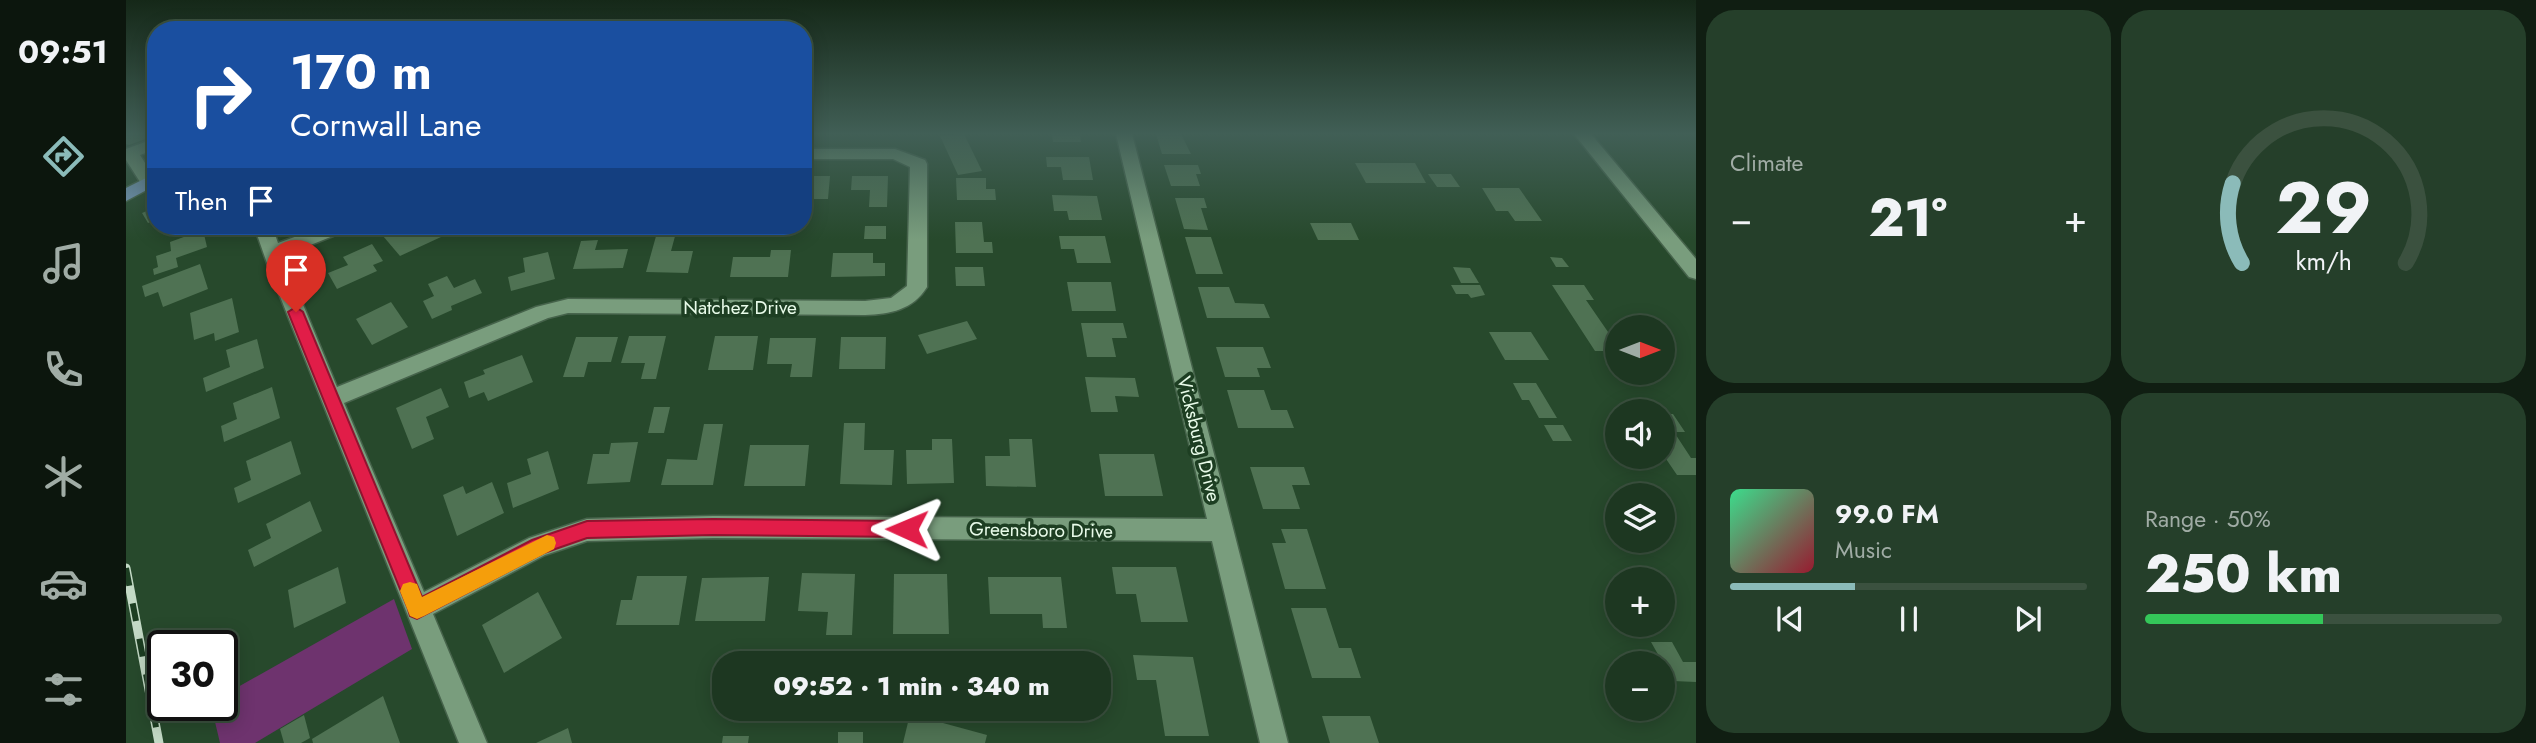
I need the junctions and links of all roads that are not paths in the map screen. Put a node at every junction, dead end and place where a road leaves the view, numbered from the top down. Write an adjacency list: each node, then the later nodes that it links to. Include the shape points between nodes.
1 (919, 169): 12 (street, Natchez Drive, via 917,287 909,300 865,308 568,306 543,312)
2 (1132, 169): 13 (street, Vicksburg Drive)
3 (1611, 169): 11 (street)
4 (147, 181): 6 (main road)
5 (147, 183): 7 (main road)
6 (126, 184)
7 (126, 195)
8 (267, 235): 10 (street)
9 (318, 235): 10 (street)
10 (274, 252): 12 (street)
11 (1696, 272)
12 (331, 399): 14 (street)
13 (1221, 530): 14 (street, Greensboro Drive, via 587,530 538,546); 16 (street, Vicksburg Drive)
14 (417, 609): 15 (street)
15 (473, 743)
16 (1274, 743)

